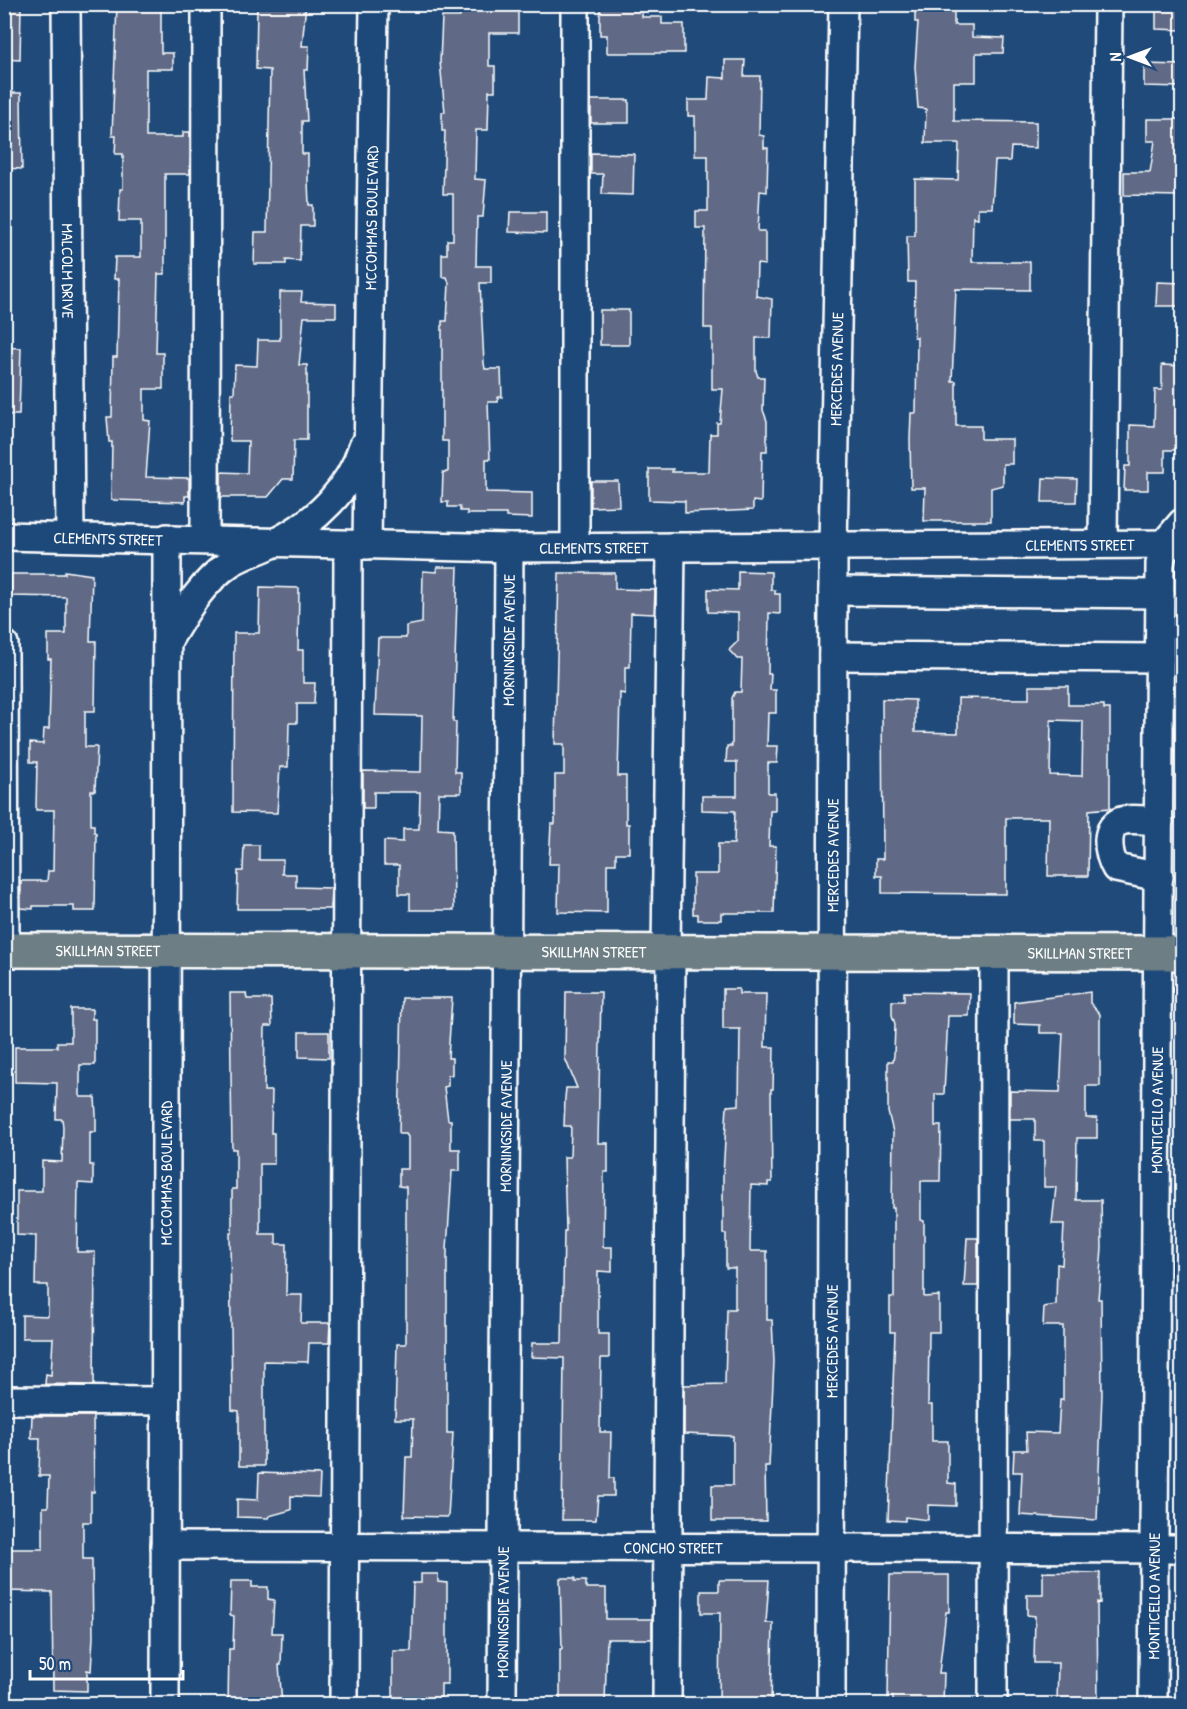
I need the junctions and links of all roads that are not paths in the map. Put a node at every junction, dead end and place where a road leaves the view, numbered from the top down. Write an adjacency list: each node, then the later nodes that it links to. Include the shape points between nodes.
1 (66, 4): 10 (street, MALCOLM DRIVE)
2 (206, 4): 12 (street)
3 (374, 4): 7 (street, MCCOMMAS BOULEVARD)
4 (575, 4): 20 (street)
5 (843, 4): 18 (street, MERCEDES AVENUE)
6 (1108, 4): 14 (street)
7 (368, 430): 13 (street, MCCOMMAS BOULEVARD, via 356,468 341,492 314,517); 16 (street, MCCOMMAS BOULEVARD)
8 (1182, 523): 15 (street)
9 (4, 536): 10 (street, CLEMENTS STREET)
10 (70, 537): 11 (street, CLEMENTS STREET)
11 (167, 538): 12 (street, CLEMENTS STREET); 23 (street, MCCOMMAS BOULEVARD)
12 (205, 539): 13 (street, CLEMENTS STREET)
13 (278, 541): 16 (street, CLEMENTS STREET); 23 (street, MCCOMMAS BOULEVARD, via 230,563 208,581)
14 (1102, 543): 15 (street, CLEMENTS STREET); 18 (street, CLEMENTS STREET)
15 (1173, 544): 22 (street, MONTICELLO AVENUE)
16 (357, 545): 19 (street, CLEMENTS STREET); 34 (street, MCCOMMAS BOULEVARD)
17 (671, 547): 18 (street, CLEMENTS STREET); 20 (street, CLEMENTS STREET); 32 (street)
18 (833, 547): 21 (street, MERCEDES AVENUE)
19 (509, 548): 20 (street, CLEMENTS STREET); 35 (street, MORNINGSIDE AVENUE)
20 (574, 548)
21 (833, 591): 22 (street); 25 (street, MERCEDES AVENUE)
22 (1160, 594): 26 (street, MONTICELLO AVENUE)
23 (167, 642): 31 (street, MCCOMMAS BOULEVARD)
24 (4, 644): 30 (street)
25 (833, 656): 26 (street); 33 (street, MERCEDES AVENUE)
26 (1160, 658): 27 (street, MONTICELLO AVENUE)
27 (1171, 689): 28 (street, MONTICELLO AVENUE)
28 (1159, 821): 29 (street, MONTICELLO AVENUE); 29 (street, via 1124,820 1114,827 1108,841 1109,857 1116,868)
29 (1159, 877): 37 (street, MONTICELLO AVENUE)
30 (5, 950): 31 (main road, SKILLMAN STREET)
31 (166, 951): 34 (main road, SKILLMAN STREET); 39 (street, MCCOMMAS BOULEVARD)
32 (669, 951): 33 (main road, SKILLMAN STREET); 35 (main road, SKILLMAN STREET); 42 (street)
33 (832, 951): 36 (main road, SKILLMAN STREET); 45 (street, MERCEDES AVENUE)
34 (347, 952): 35 (main road, SKILLMAN STREET); 44 (street, MCCOMMAS BOULEVARD)
35 (509, 952): 41 (street, MORNINGSIDE AVENUE)
36 (994, 952): 37 (main road, SKILLMAN STREET); 43 (street)
37 (1171, 953): 46 (street, MONTICELLO AVENUE)
38 (4, 1400): 39 (street)
39 (165, 1401): 40 (street, MCCOMMAS BOULEVARD)
40 (165, 1546): 44 (street, CONCHO STREET); 48 (street, MCCOMMAS BOULEVARD)
41 (503, 1547): 42 (street, CONCHO STREET); 44 (street, CONCHO STREET); 50 (street, MORNINGSIDE AVENUE)
42 (669, 1548): 45 (street, CONCHO STREET); 51 (street)
43 (993, 1548): 45 (street, CONCHO STREET); 46 (street, CONCHO STREET); 53 (street)
44 (345, 1549): 49 (street, MCCOMMAS BOULEVARD)
45 (832, 1549): 52 (street, MERCEDES AVENUE)
46 (1154, 1549): 47 (street, CONCHO STREET); 54 (street, MONTICELLO AVENUE)
47 (1182, 1549)
48 (165, 1704)
49 (344, 1704)
50 (502, 1704)
51 (667, 1704)
52 (831, 1704)
53 (993, 1704)
54 (1153, 1704)

